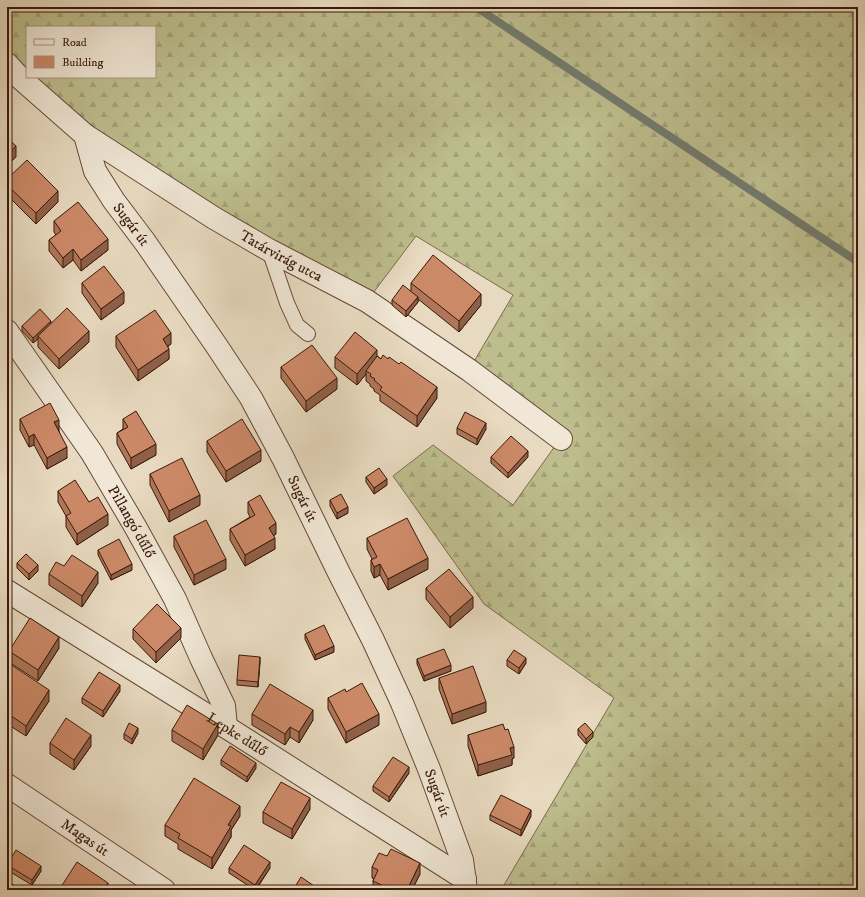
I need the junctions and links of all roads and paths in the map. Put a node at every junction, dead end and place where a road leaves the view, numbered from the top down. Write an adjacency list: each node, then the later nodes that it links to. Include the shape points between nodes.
1 (7, 64): 2 (street, Tatárvirág utca)
2 (85, 135): 3 (street, Tatárvirág utca, via 214,218); 10 (street, Sugár út, via 95,171 251,398 284,458 402,703 454,835)
3 (269, 250): 5 (lane, via 294,320); 6 (street, Tatárvirág utca, via 367,301 468,370)
4 (7, 331): 8 (street, Pillangó dűlő, via 92,453 168,586 224,706)
5 (308, 334)
6 (561, 439)
7 (7, 591): 8 (street, Lepke dűlő)
8 (226, 728): 10 (street, Lepke dűlő)
9 (7, 785): 11 (street, Magas út)
10 (466, 885)
11 (164, 890)

